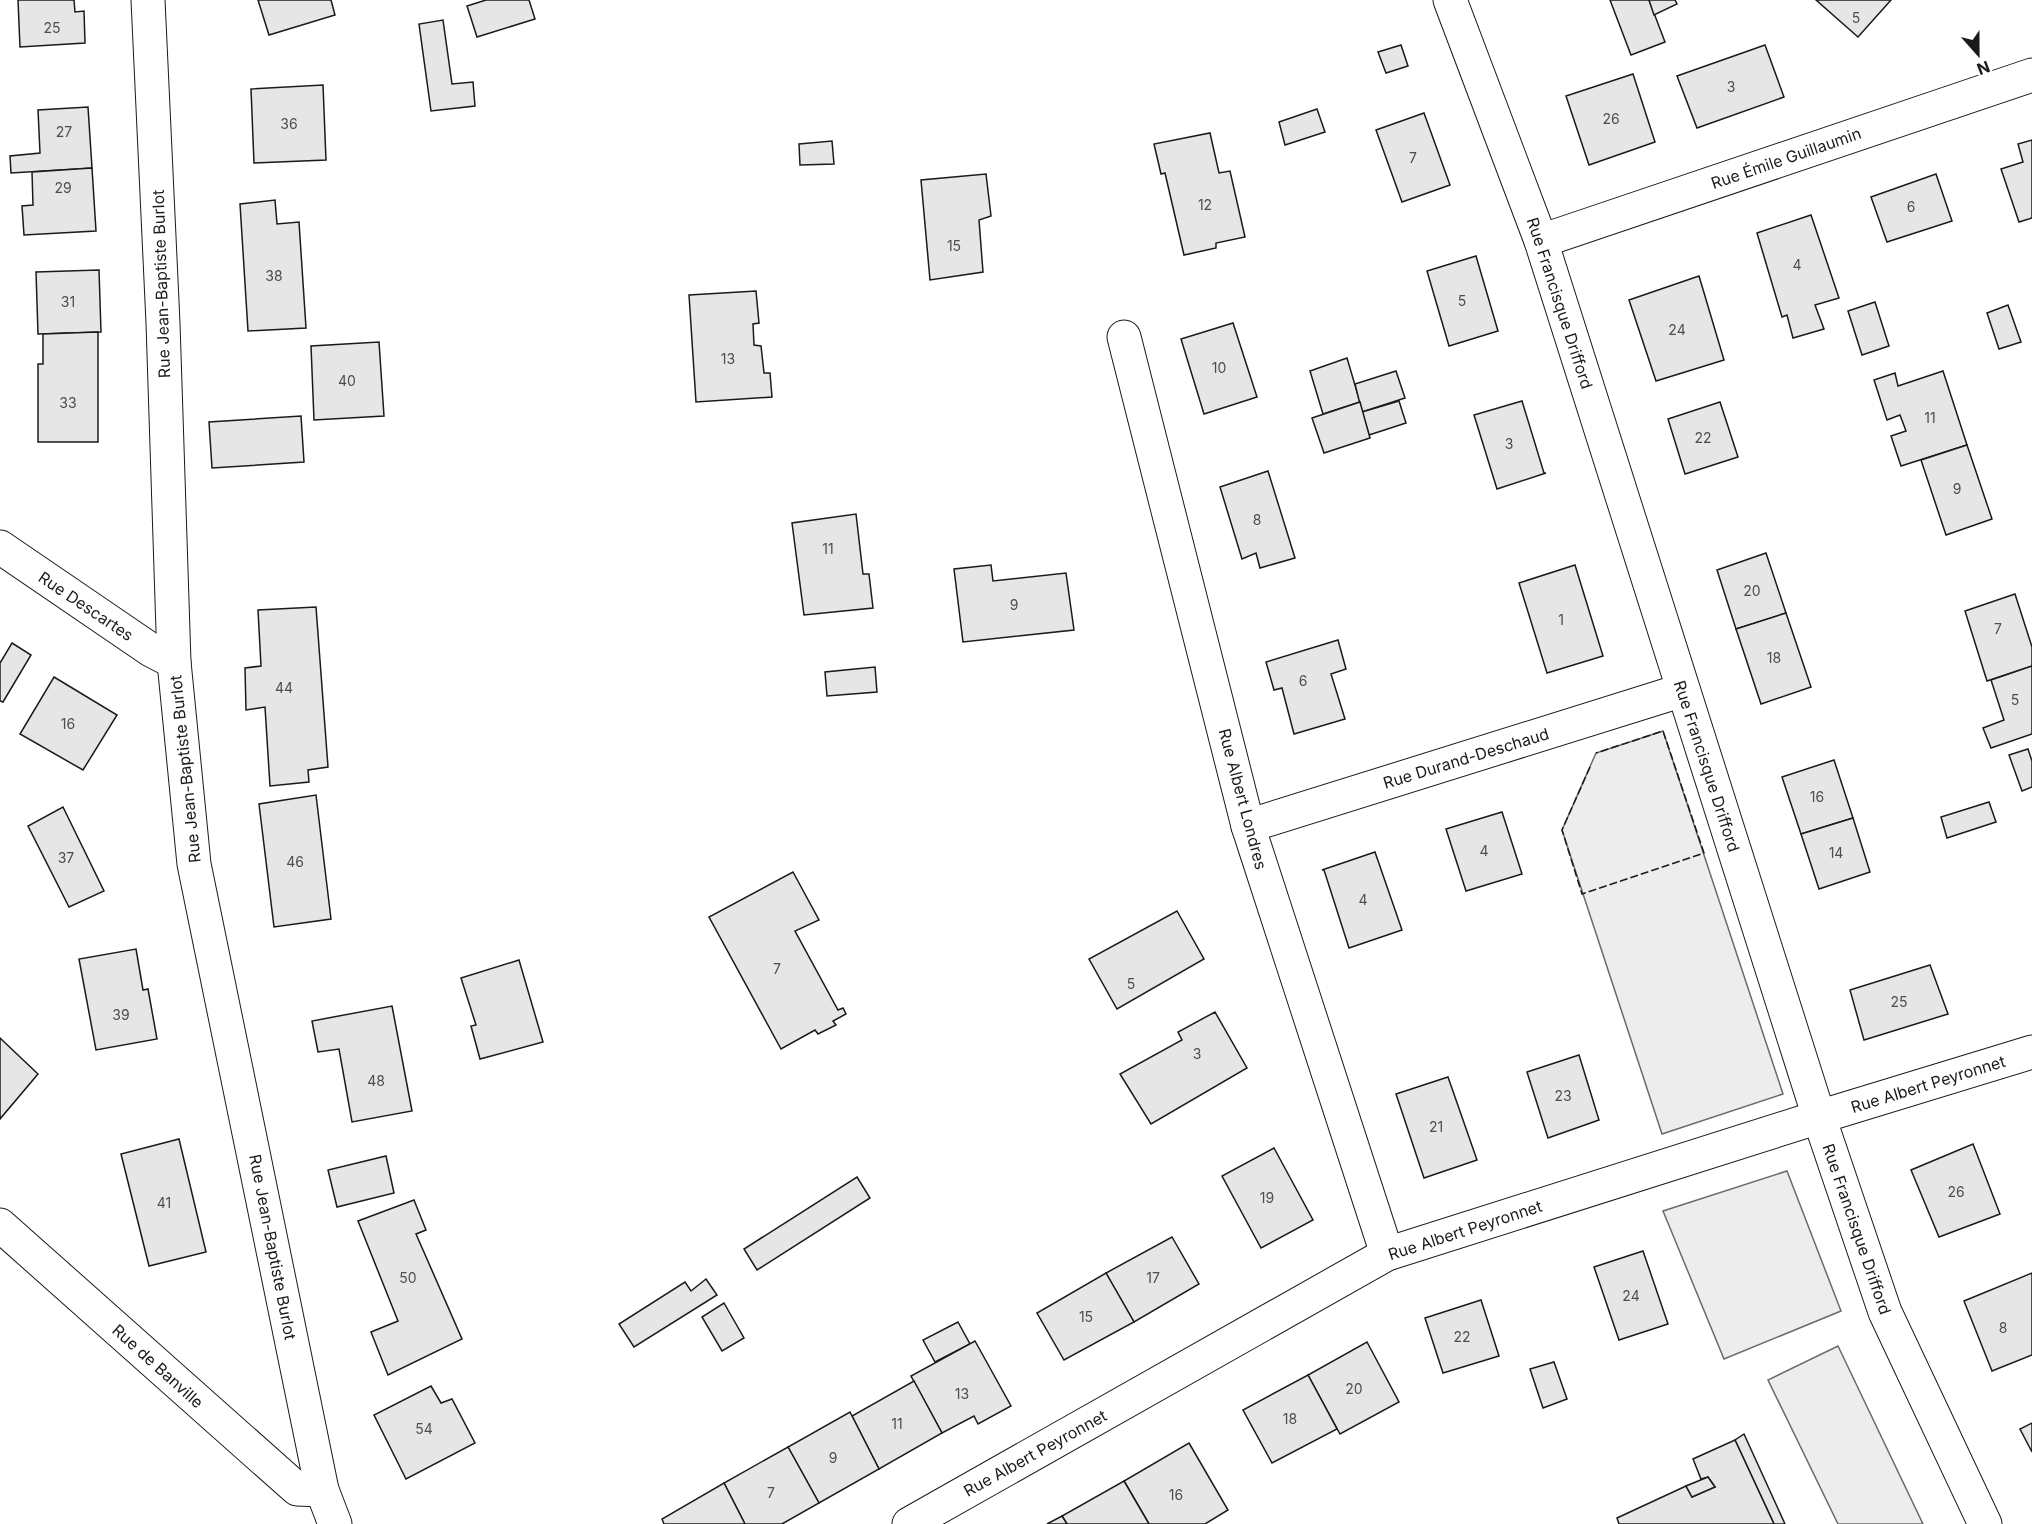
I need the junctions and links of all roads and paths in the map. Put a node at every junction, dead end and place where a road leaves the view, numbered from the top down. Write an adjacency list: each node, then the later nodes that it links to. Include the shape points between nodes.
1 (148, 0): 7 (street, Rue Jean-Baptiste Burlot)
2 (1450, 0): 4 (street, Rue Francisque Drifford)
3 (2032, 75): 4 (street, Rue Émile Guillaumin)
4 (1540, 241): 8 (street, Rue Francisque Drifford)
5 (1124, 337): 9 (street, Rue Albert Londres)
6 (0, 547): 7 (street, Rue Descartes)
7 (174, 662): 14 (street, Rue Jean-Baptiste Burlot, via 194,864)
8 (1683, 690): 9 (street, Rue Durand-Deschaud); 11 (street, Rue Francisque Drifford)
9 (1248, 826): 13 (street, Rue Albert Londres)
10 (2032, 1052): 11 (street, Rue Albert Peyronnet)
11 (1819, 1117): 13 (street, Rue Albert Peyronnet); 17 (street, Rue Francisque Drifford, via 1885,1312)
12 (0, 1225): 14 (street, Rue de Banville, via 297,1490)
13 (1387, 1254): 16 (street, Rue Albert Peyronnet)
14 (322, 1490): 15 (street, Rue Jean-Baptiste Burlot)
15 (335, 1524)
16 (909, 1524)
17 (1985, 1524)

